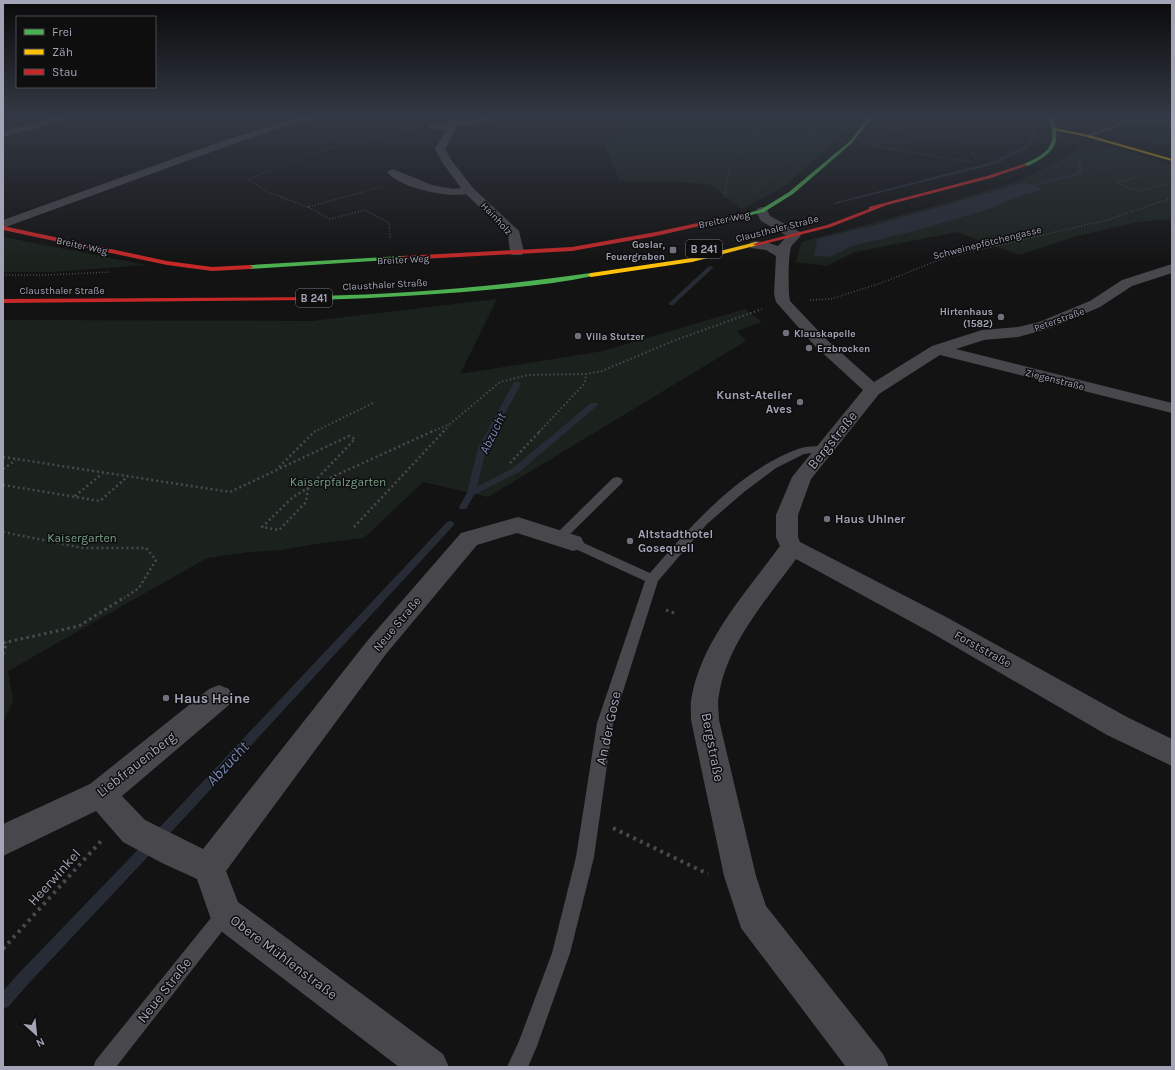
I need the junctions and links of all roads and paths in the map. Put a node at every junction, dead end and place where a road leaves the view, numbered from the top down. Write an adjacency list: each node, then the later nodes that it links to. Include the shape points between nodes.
1 (163, 166): 17 (street)
2 (283, 166): 15 (path, via 248,179 267,192)
3 (450, 166): 12 (street, Hainholz)
4 (729, 166): 13 (path)
5 (780, 166): 16 (path, via 753,192)
6 (823, 166): 16 (main road, via 791,193)
7 (1022, 166): 19 (main road, Clausthaler Straße / B 241)
8 (392, 172): 12 (street, via 405,180 451,193)
9 (1151, 173): 10 (path, via 1116,183 1139,191)
10 (1172, 183)
11 (382, 187): 15 (path)
12 (469, 190): 21 (street, Hainholz, via 514,234)
13 (725, 198)
14 (1172, 198): 29 (path, Schweinepfötchengasse, via 1107,220 944,258 884,282 831,299)
15 (308, 206): 23 (path, via 330,218 365,210 389,223)
16 (764, 210): 19 (street, Breiter Weg, via 765,218); 21 (main road, Breiter Weg, via 656,234 572,248)
17 (3, 224)
18 (3, 228): 23 (main road, Breiter Weg, via 167,263 212,268)
19 (798, 231): 20 (main road, Clausthaler Straße / B 241); 22 (street, via 785,246); 25 (main road, Clausthaler Straße / B 241, via 685,253)
20 (756, 245): 22 (street, via 769,247); 25 (main road, Clausthaler Straße / B 241, via 692,260)
21 (517, 252): 23 (main road, Breiter Weg)
22 (783, 254): 29 (street)
23 (391, 260)
24 (1172, 268): 30 (street, Peterstraße, via 1127,284 1095,304 1045,326 1018,332 982,335)
25 (623, 270): 28 (main road, Clausthaler Straße / B 241, via 536,284 368,297)
26 (114, 272): 27 (path)
27 (3, 275)
28 (3, 301)
29 (783, 302): 31 (path, Schweinepfötchengasse, via 673,341 602,371); 32 (street, via 821,343)
30 (938, 349): 32 (street, Bergstraße); 34 (street, Ziegenstraße)
31 (586, 374): 35 (path, Schweinepfötchengasse, via 528,375 500,382); 39 (path, via 585,383)
32 (872, 390): 36 (street, Bergstraße)
33 (374, 402): 41 (path, via 316,431)
34 (1172, 408)
35 (450, 424): 46 (path); 48 (path)
36 (824, 449): 51 (street, Bergstraße, via 802,477 787,515 787,537); 52 (lane, An der Gose, via 796,454 772,466 740,489 703,522)
37 (3, 457): 38 (path)
38 (16, 459): 40 (path); 42 (path)
39 (510, 463)
40 (3, 469)
41 (277, 469): 43 (path, via 230,492); 46 (path, via 349,436 355,439)
42 (103, 472): 43 (path); 47 (path)
43 (127, 476): 47 (path, via 100,501)
44 (617, 480): 50 (lane)
45 (3, 486): 47 (path)
46 (308, 488): 46 (path, via 293,497 262,527 279,530 306,502)
47 (75, 497)
48 (354, 527)
49 (3, 532): 53 (path, via 84,548 146,548 156,560 139,588 78,626)
50 (566, 540): 52 (lane, Neue Straße); 62 (street, Neue Straße, via 518,525 469,539 377,647)
51 (792, 547): 57 (street, Forststraße, via 939,625 1117,726); 63 (street, Bergstraße, via 728,638 711,674 705,695 705,720)
52 (652, 579): 59 (lane, An der Gose, via 605,723)
53 (7, 642): 54 (path); 55 (path)
54 (3, 643)
55 (3, 654)
56 (219, 697): 58 (street, Liebfrauenberg)
57 (1172, 753)
58 (101, 794): 60 (street); 61 (street, Liebfrauenberg)
59 (591, 817): 63 (path, via 706,873); 68 (lane, An der Gose, via 585,858 561,953 527,1046)
60 (128, 825): 62 (street, via 173,852); 65 (path, Heerwinkel)
61 (3, 840)
62 (209, 868): 64 (street, Obere Mühlenstraße)
63 (740, 876): 69 (street, Bergstraße, via 753,916)
64 (226, 913): 66 (lane, Neue Straße); 67 (street, Obere Mühlenstraße)
65 (3, 949)
66 (103, 1067)
67 (430, 1067)
68 (516, 1067)
69 (870, 1067)

